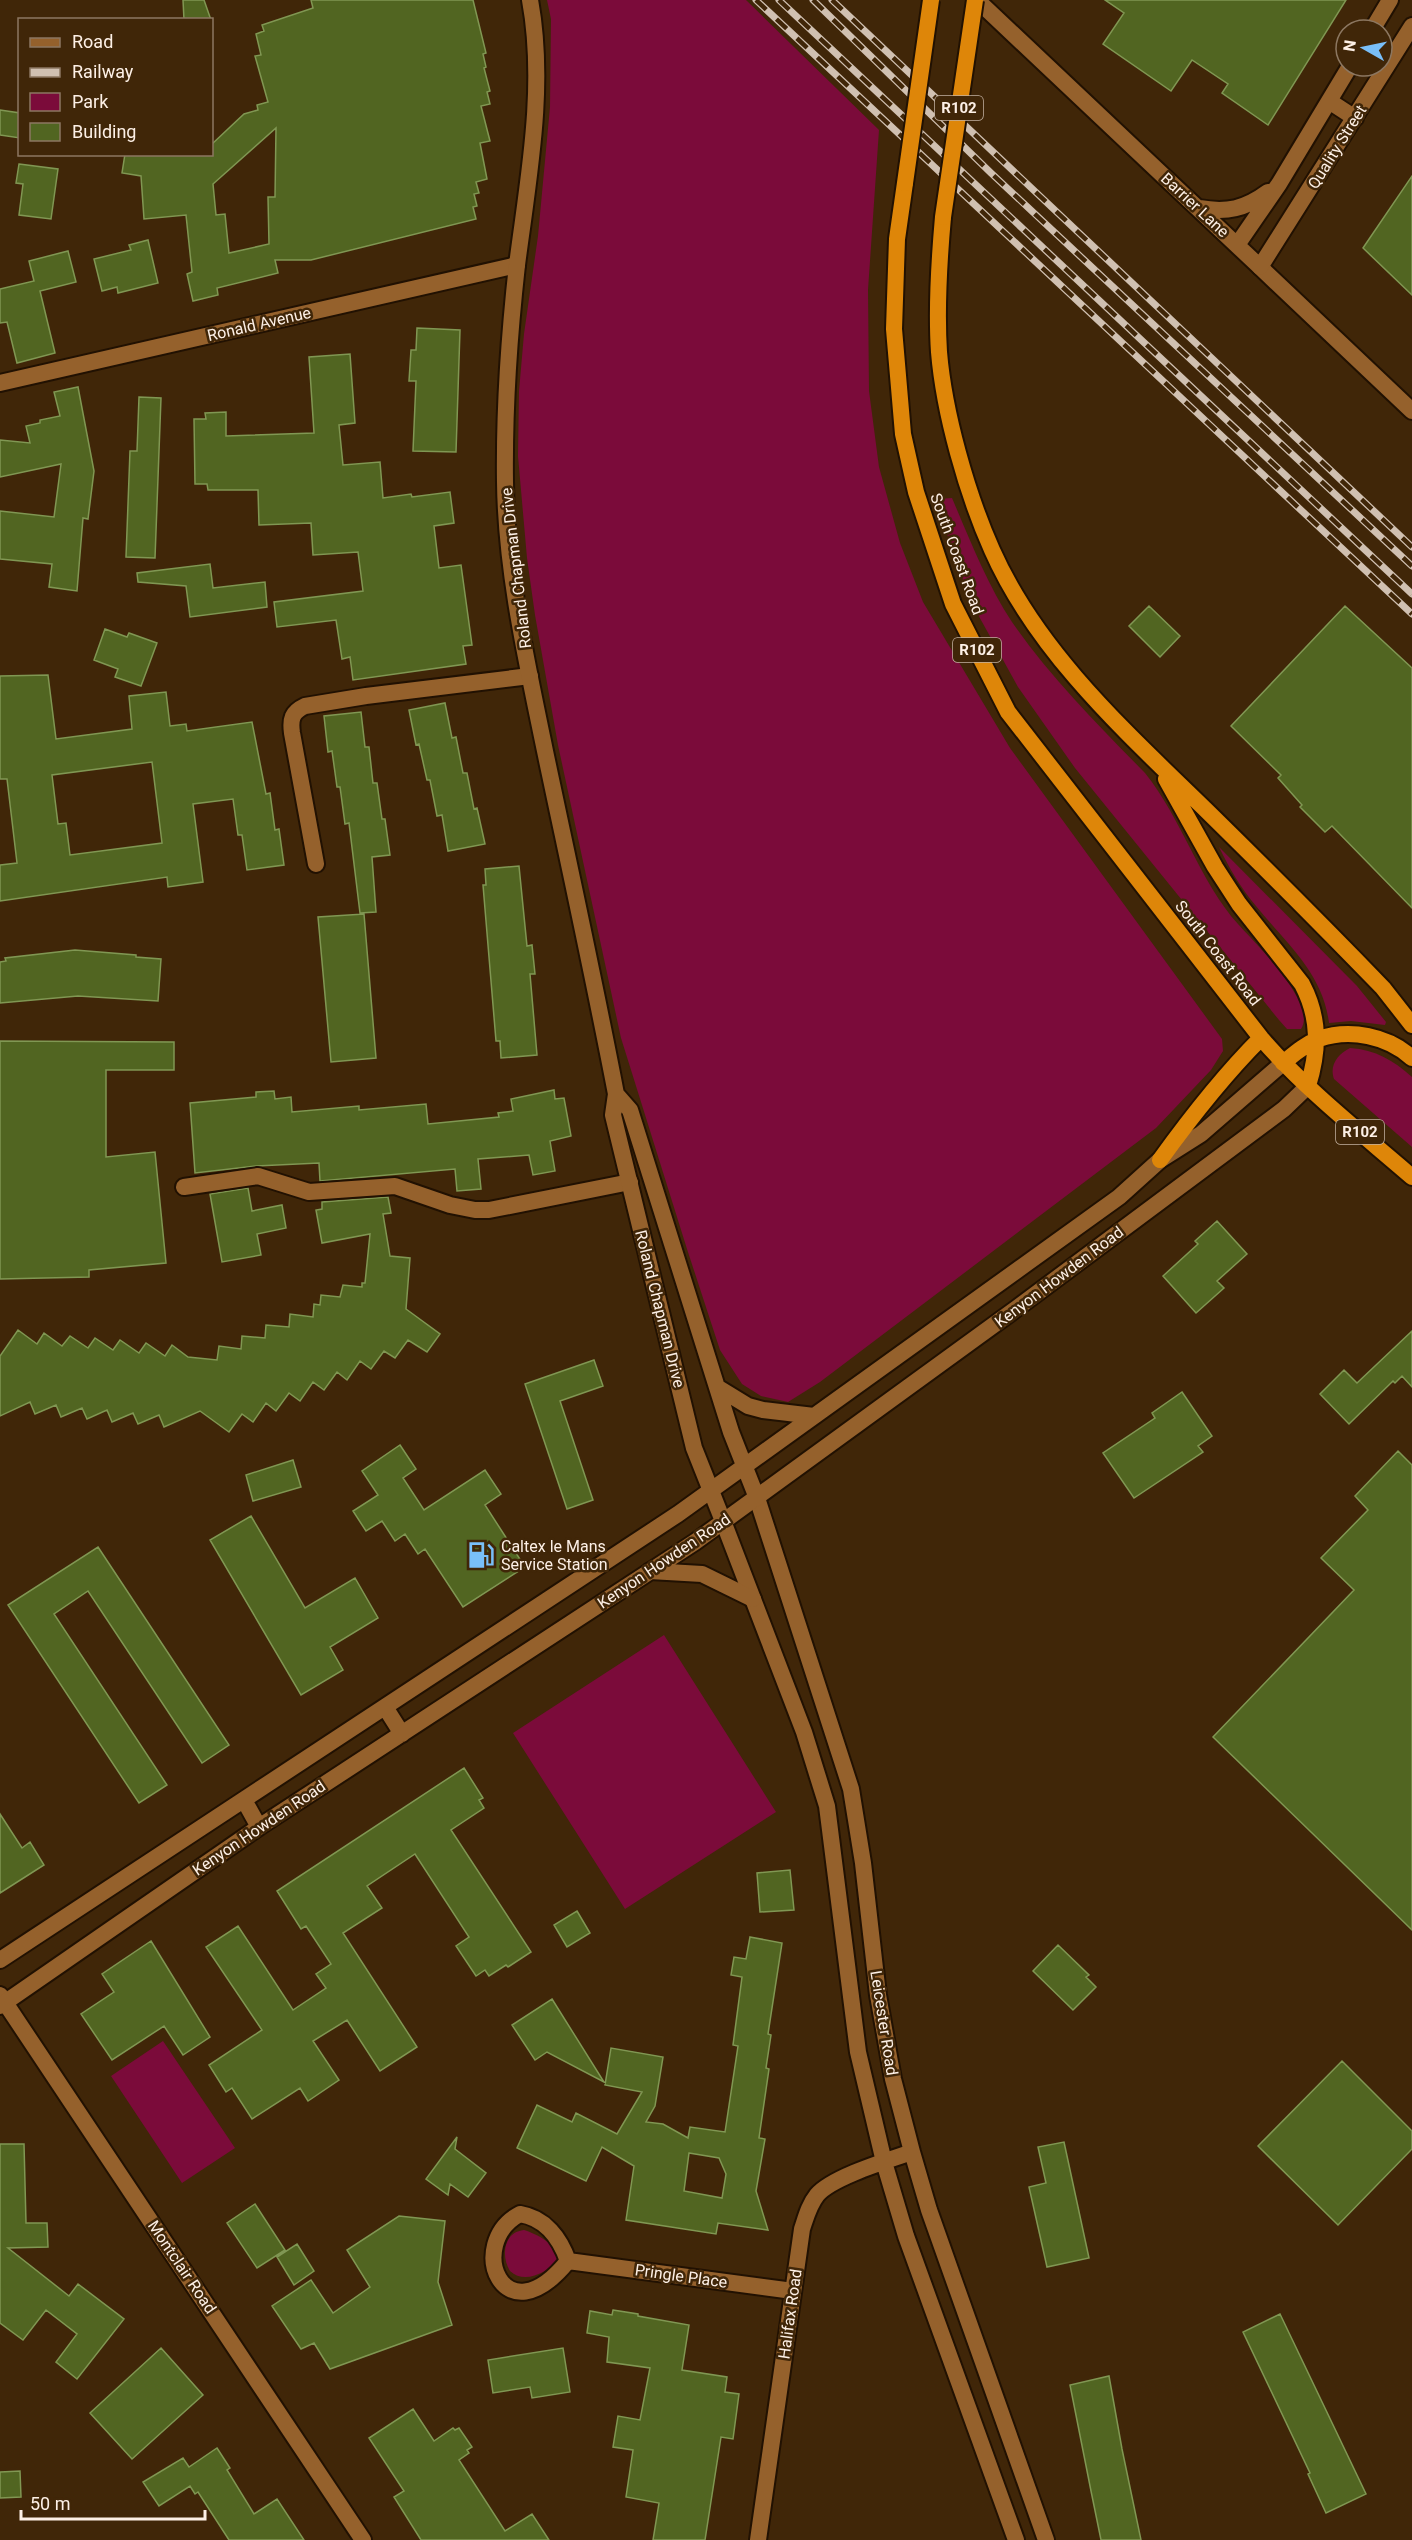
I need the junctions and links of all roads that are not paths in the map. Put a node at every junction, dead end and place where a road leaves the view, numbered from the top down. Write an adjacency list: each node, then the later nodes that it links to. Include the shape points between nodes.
1 (530, 0): 13 (street, Roland Chapman Drive, via 536,56 533,126)
2 (931, 0): 21 (highway, South Coast Road / R102, bridge, via 897,239 894,329 902,424 916,492 953,604 1008,712)
3 (976, 0): 11 (street, Barrier Lane); 18 (highway, R102, bridge, via 943,216 938,274 939,353 949,414 992,550 1025,610 1082,685)
4 (1390, 0): 5 (street)
5 (1379, 18)
6 (1412, 26): 9 (street, Quality Street)
7 (1343, 78): 8 (street, Quality Street)
8 (1329, 101): 9 (street); 10 (street, Quality Street)
9 (1354, 118): 14 (street, Quality Street)
10 (1279, 184): 11 (street, via 1253,204 1234,210); 12 (street, Quality Street)
11 (1199, 208): 12 (street, Barrier Lane)
12 (1238, 245): 14 (street, Barrier Lane)
13 (517, 265): 15 (street, Ronald Avenue); 17 (street, Roland Chapman Drive, via 508,360 505,484 514,587)
14 (1260, 267): 16 (street, Barrier Lane)
15 (0, 383)
16 (1412, 411)
17 (530, 676): 19 (street, via 366,696 297,710 292,716 292,733); 26 (street, Roland Chapman Drive)
18 (1157, 762): 20 (highway, R102, via 1290,892 1383,988); 22 (highway, via 1239,904 1302,984 1313,1010)
19 (316, 864)
20 (1412, 1025)
21 (1261, 1038): 24 (highway, South Coast Road / R102); 27 (highway, via 1192,1116)
22 (1317, 1040): 23 (highway, via 1340,1035 1372,1036); 24 (highway); 25 (highway)
23 (1412, 1058)
24 (1283, 1063): 25 (highway, South Coast Road / R102); 27 (street, Kenyon Howden Road, via 1202,1134)
25 (1308, 1086): 28 (highway, South Coast Road / R102); 35 (street, Kenyon Howden Road, via 1190,1180)
26 (616, 1094): 29 (street, Roland Chapman Drive, via 613,1115); 31 (street, Roland Chapman Drive, via 630,1110)
27 (1160, 1160): 32 (street, Kenyon Howden Road, via 1119,1197)
28 (1412, 1177)
29 (630, 1182): 30 (street, via 489,1210 450,1205 395,1186 309,1192 258,1176); 34 (street, Roland Chapman Drive, via 694,1448)
30 (184, 1187)
31 (717, 1387): 32 (street, via 748,1406); 33 (street, Roland Chapman Drive)
32 (814, 1416): 33 (street, Kenyon Howden Road)
33 (745, 1467): 34 (street, Kenyon Howden Road); 35 (street, Roland Chapman Drive)
34 (711, 1491): 36 (street, Roland Chapman Drive); 39 (street, Kenyon Howden Road)
35 (757, 1498): 36 (street, Kenyon Howden Road); 45 (street, Leicester Road, via 851,1789 878,1995 893,2079)
36 (723, 1521): 37 (street, Kenyon Howden Road); 38 (street, Leicester Road)
37 (650, 1571): 38 (street, via 702,1574); 40 (street, Kenyon Howden Road)
38 (753, 1599): 46 (street, Leicester Road, via 804,1732 827,1806 858,2052)
39 (385, 1707): 40 (street); 41 (street, Kenyon Howden Road)
40 (402, 1734): 42 (street, Kenyon Howden Road)
41 (244, 1800): 42 (street); 43 (street, Kenyon Howden Road)
42 (259, 1827): 44 (street, Kenyon Howden Road)
43 (0, 1960)
44 (1, 2001): 49 (street, Montclair Road)
45 (912, 2152): 46 (street, Halifax Road); 52 (street, Leicester Road, via 932,2220)
46 (884, 2162): 48 (street, Halifax Road, via 836,2181 818,2193 808,2208 802,2229); 51 (street, Leicester Road, via 906,2236)
47 (568, 2260): 47 (street, via 538,2288 524,2293 512,2291 496,2275 494,2250 499,2233 520,2214 549,2228); 48 (street, Pringle Place)
48 (793, 2291): 50 (street, Halifax Road)
49 (363, 2540)
50 (758, 2540)
51 (1016, 2540)
52 (1046, 2540)

